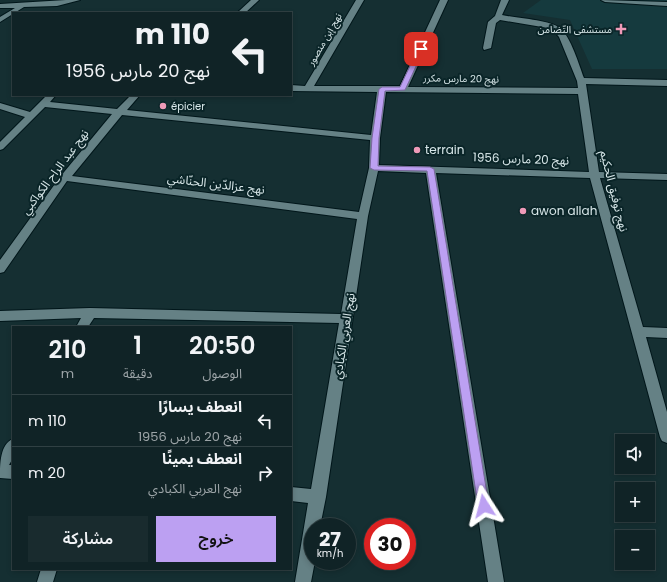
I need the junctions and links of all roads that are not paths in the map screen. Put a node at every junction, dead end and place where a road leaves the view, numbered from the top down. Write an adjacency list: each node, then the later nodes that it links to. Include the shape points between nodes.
1 (76, 0): 7 (street)
2 (255, 0): 12 (street)
3 (360, 0): 19 (street, نهج إبن منصور)
4 (444, 0): 21 (street)
5 (505, 0): 13 (street)
6 (605, 0): 8 (street)
7 (56, 2): 10 (street); 11 (street)
8 (667, 4)
9 (0, 6): 10 (street)
10 (21, 6): 14 (street)
11 (58, 12)
12 (242, 12)
13 (498, 17): 15 (street, via 492,22); 17 (street, نهج توفيق الحكيم, via 536,22 557,29 563,36)
14 (0, 20)
15 (487, 48)
16 (667, 83): 17 (street, نهج 20 مارس مكرر)
17 (581, 86): 21 (street, نهج 20 مارس مكرر); 32 (street, نهج توفيق الحكيم)
18 (292, 88): 19 (street, نهج 20 مارس مكرر)
19 (308, 88): 20 (street, نهج 20 مارس مكرر)
20 (382, 89): 21 (street, نهج 20 مارس مكرر); 28 (street, نهج العربي الكبادي)
21 (403, 89)
22 (51, 96): 24 (street)
23 (135, 96): 26 (street, نهج عبد الراح الكواكبي)
24 (43, 104): 26 (street); 27 (street)
25 (0, 106): 27 (street)
26 (118, 112): 28 (street); 34 (street, نهج عبد الراح الكواكبي)
27 (32, 116): 29 (street)
28 (375, 138): 30 (street, نهج العربي الكبادي)
29 (0, 147)
30 (374, 168): 31 (street, نهج 20 مارس 1956); 35 (street, نهج العربي الكبادي)
31 (430, 169): 32 (street, نهج 20 مارس 1956); 53 (street)
32 (594, 174): 33 (street, نهج 20 مارس 1956); 41 (street, نهج توفيق الحكيم)
33 (667, 177)
34 (65, 178): 35 (street, نهج عزالدّين الحنّاشي); 36 (street, نهج عبد الراح الكواكبي)
35 (363, 216): 39 (street, نهج العربي الكبادي)
36 (0, 270)
37 (90, 313): 38 (street); 39 (street); 40 (street)
38 (0, 316)
39 (347, 319): 49 (street, نهج العربي الكبادي)
40 (83, 326)
41 (638, 332): 42 (street); 43 (street, نهج توفيق الحكيم)
42 (667, 333)
43 (667, 437)
44 (12, 447): 45 (street)
45 (0, 467)
46 (0, 471): 47 (street)
47 (12, 472)
48 (292, 494): 49 (street)
49 (318, 497): 52 (street, نهج العربي الكبادي)
50 (49, 570): 51 (street)
51 (45, 582)
52 (303, 582)
53 (496, 582)

